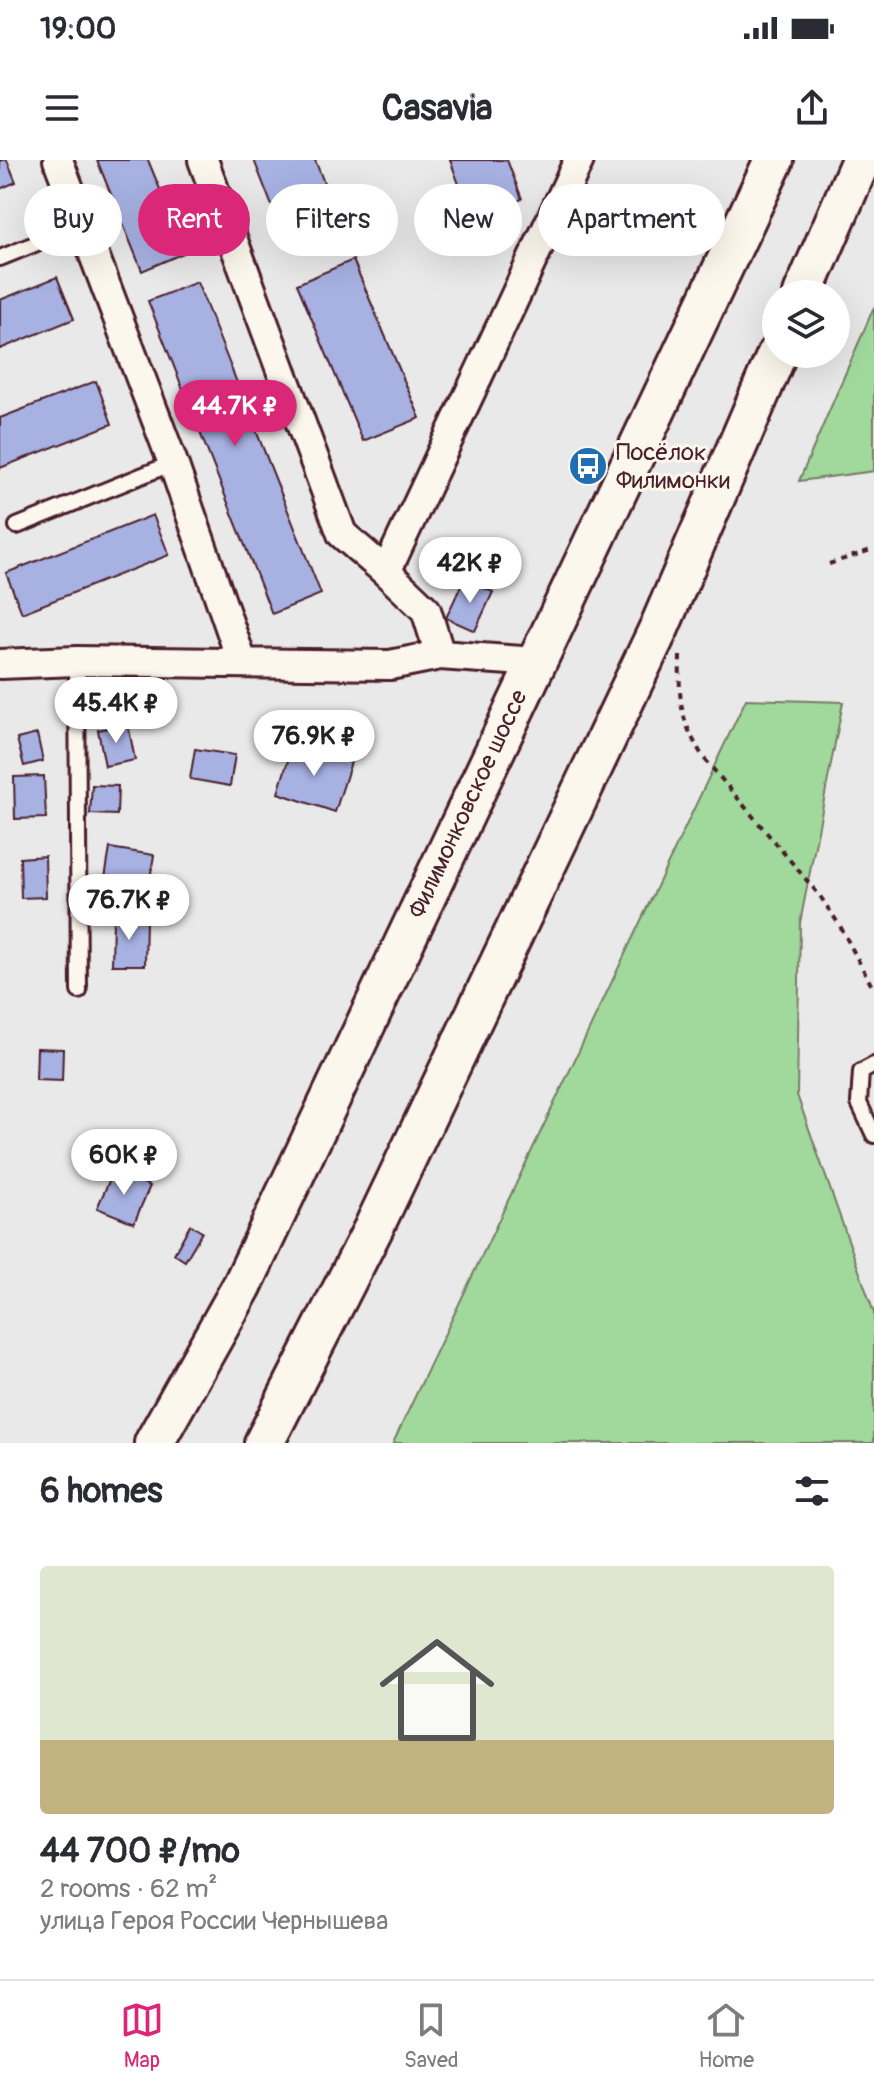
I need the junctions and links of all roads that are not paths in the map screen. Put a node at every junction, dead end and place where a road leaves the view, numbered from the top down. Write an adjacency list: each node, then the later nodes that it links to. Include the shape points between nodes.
1 (58, 160): 6 (street)
2 (203, 160): 14 (street, via 342,534)
3 (774, 160): 18 (main road, Филимонковское шоссе)
4 (861, 160): 10 (main road)
5 (569, 167): 14 (street)
6 (68, 184)
7 (24, 248): 9 (lane)
8 (96, 256): 12 (street)
9 (0, 258)
10 (809, 280)
11 (771, 368): 24 (main road, via 659,628 373,1229)
12 (173, 463): 13 (lane); 17 (street)
13 (17, 526)
14 (386, 572): 15 (street, via 426,610)
15 (440, 655): 17 (street, via 390,665); 18 (street)
16 (77, 661): 17 (street); 19 (street); 20 (lane)
17 (242, 662)
18 (535, 662): 23 (main road, Филимонковское шоссе, via 242,1286)
19 (0, 664)
20 (79, 991)
21 (874, 1065): 22 (lane, via 861,1072 859,1103)
22 (874, 1135)
23 (154, 1443)
24 (264, 1443)

